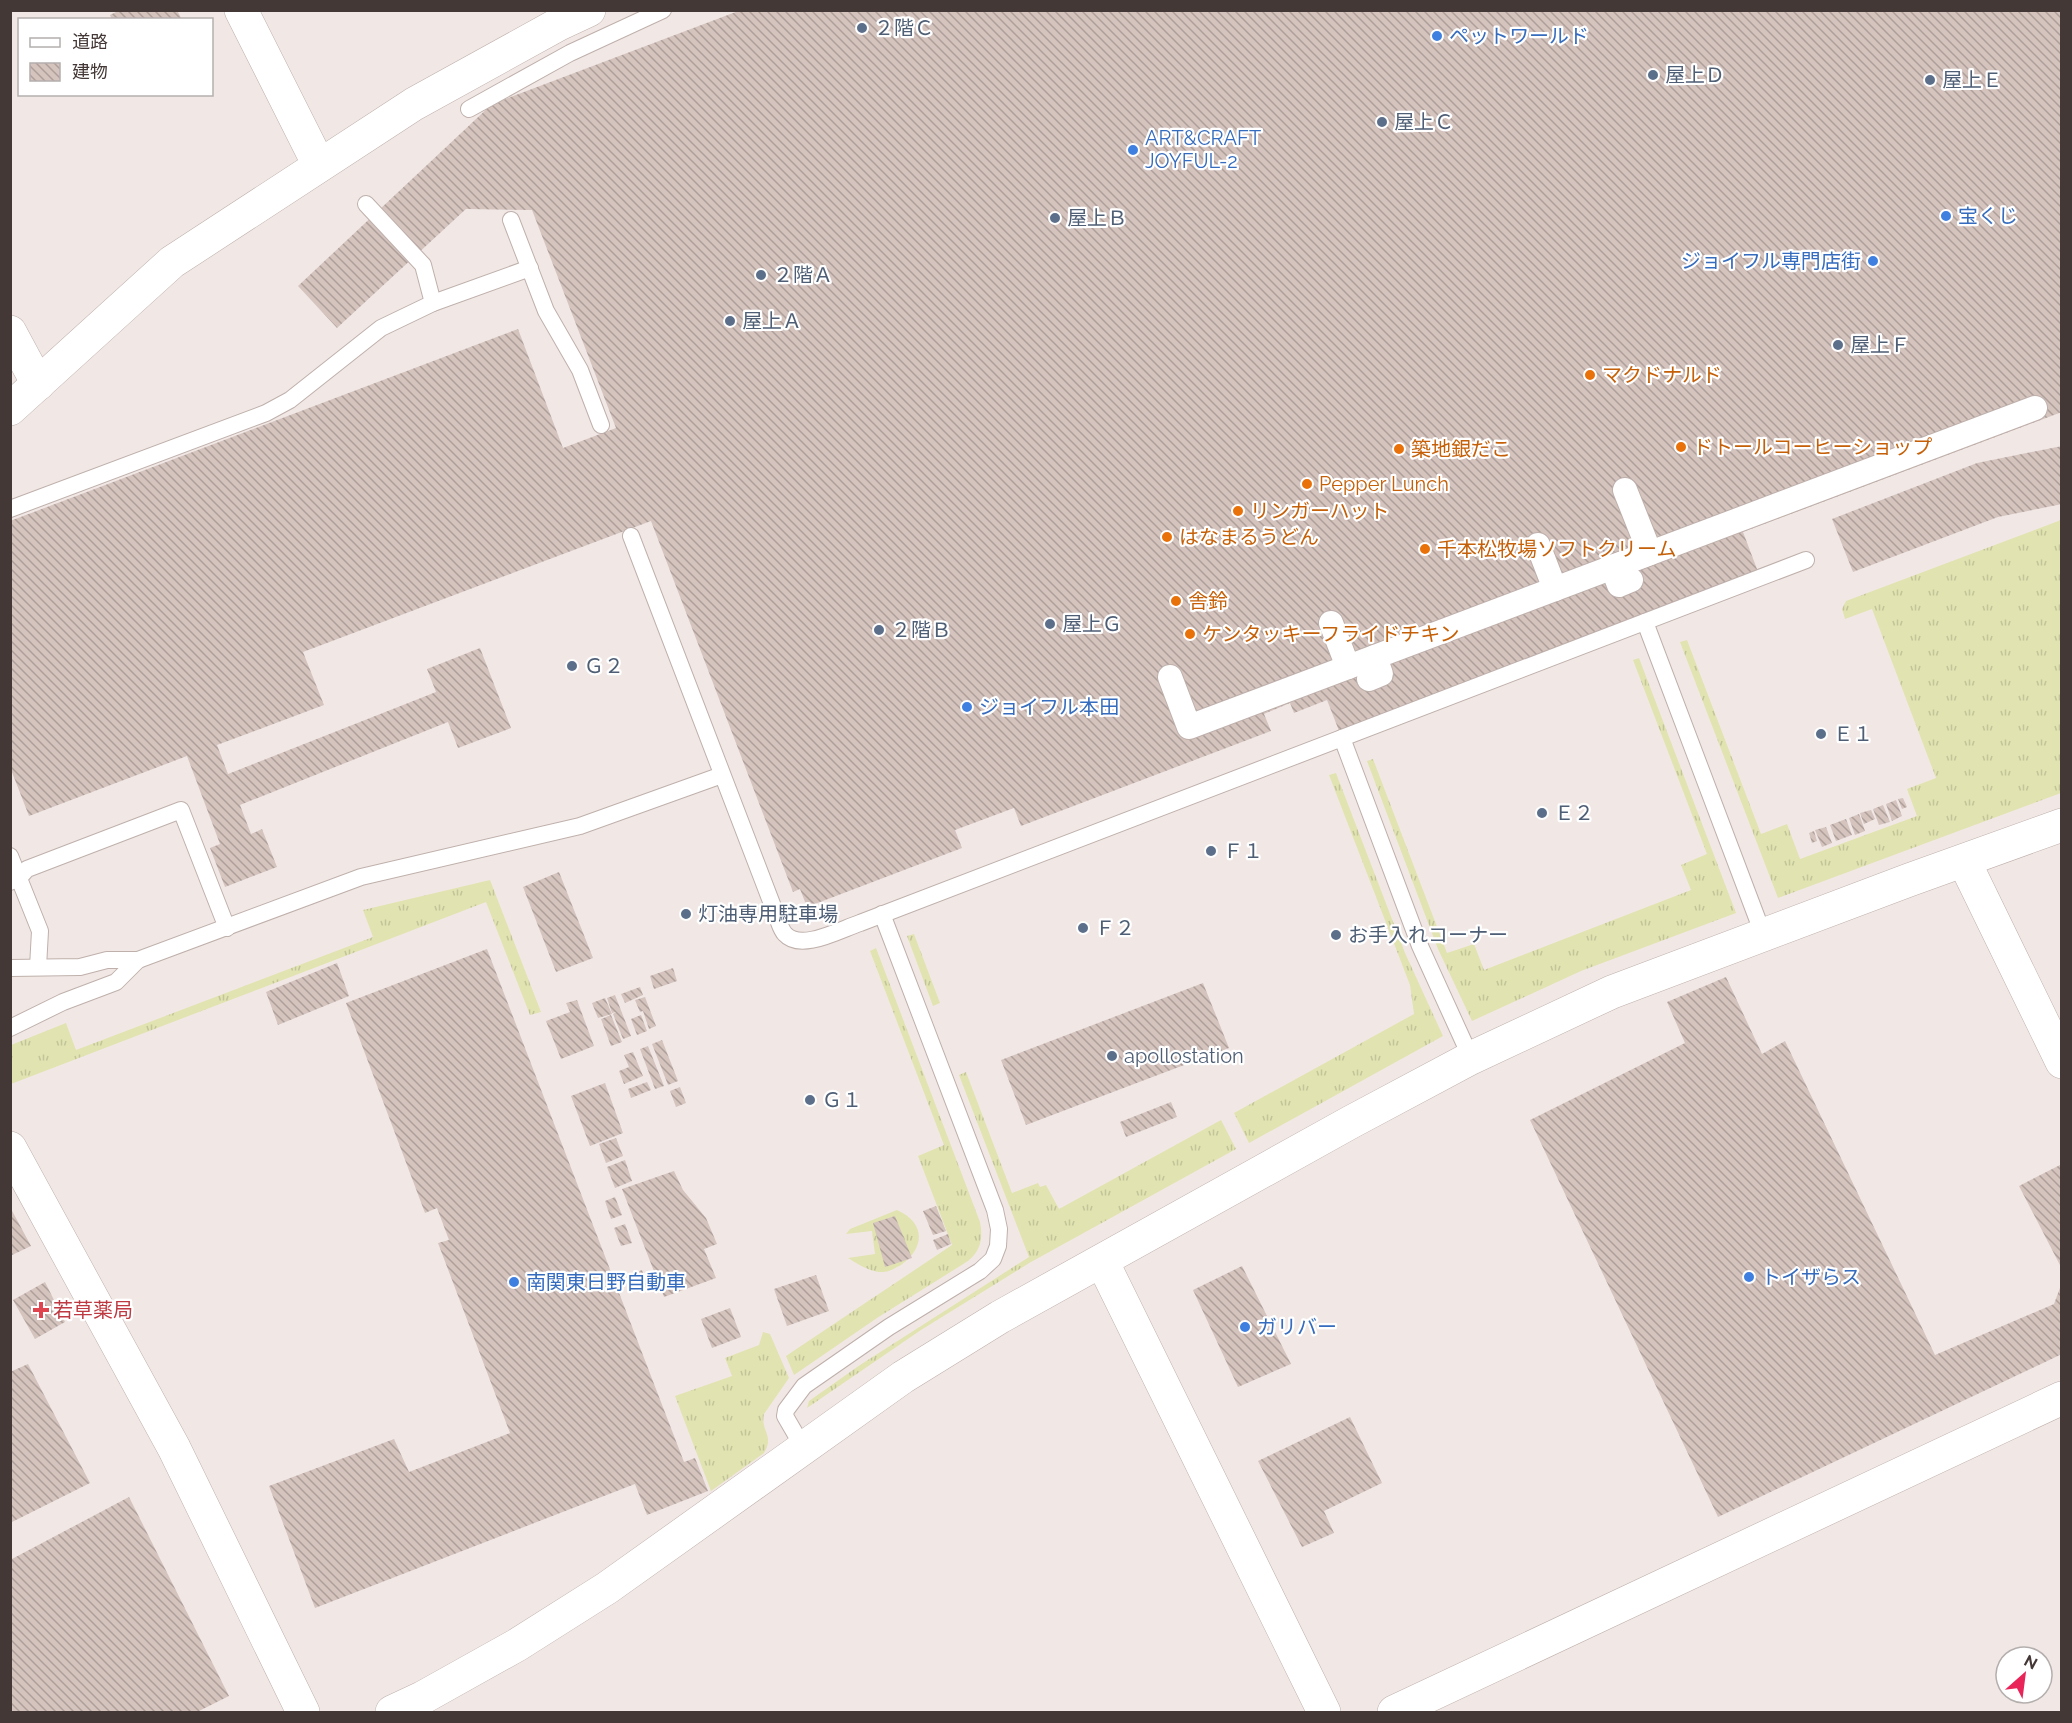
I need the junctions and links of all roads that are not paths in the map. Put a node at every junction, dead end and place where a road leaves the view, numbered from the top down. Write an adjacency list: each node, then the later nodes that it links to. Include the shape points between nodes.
1 (241, 10): 6 (street)
2 (589, 10): 4 (street)
3 (663, 10): 5 (lane, via 570,53)
4 (555, 17): 6 (street)
5 (469, 109)
6 (319, 165): 12 (street, via 172,262)
7 (366, 204): 10 (lane, via 423,265)
8 (512, 219): 9 (lane)
9 (530, 268): 10 (lane); 15 (lane, via 546,310 580,370)
10 (433, 303): 17 (lane, via 381,328 290,400 266,413)
11 (10, 332): 12 (street)
12 (38, 384): 14 (street)
13 (2035, 408): 20 (street)
14 (10, 409)
15 (601, 425)
16 (1625, 490): 20 (street)
17 (10, 509)
18 (631, 536): 28 (lane)
19 (1538, 545): 22 (street)
20 (1650, 553): 22 (street, via 1622,573)
21 (1806, 560): 23 (lane)
22 (1555, 588): 25 (street, via 1372,668)
23 (1645, 622): 27 (lane); 35 (lane)
24 (1331, 623): 25 (street)
25 (1348, 667): 26 (street, via 1189,727)
26 (1170, 677)
27 (1342, 738): 33 (lane); 40 (lane, via 1420,946)
28 (722, 775): 33 (lane, via 785,934 800,942); 34 (lane, via 580,826 361,877)
29 (2061, 825): 31 (street)
30 (10, 856): 32 (lane)
31 (1964, 861): 35 (street); 41 (street)
32 (15, 880): 34 (lane, via 27,869 182,810); 37 (lane, via 40,931)
33 (882, 914): 45 (lane, via 995,1210 998,1246 993,1259 980,1272 804,1386 785,1416)
34 (227, 928): 36 (lane)
35 (1763, 934): 40 (street, via 1612,992)
36 (138, 960): 37 (lane, via 107,960 80,968); 39 (lane, via 116,982)
37 (38, 967): 38 (lane)
38 (10, 968)
39 (10, 1028)
40 (1471, 1058): 43 (street)
41 (2061, 1062)
42 (10, 1148): 46 (street, via 174,1448)
43 (1102, 1261): 45 (street, via 903,1377); 48 (street)
44 (2061, 1398): 49 (street)
45 (803, 1448): 47 (street, via 607,1588 517,1645)
46 (303, 1713)
47 (392, 1713)
48 (1324, 1713)
49 (1394, 1713)

